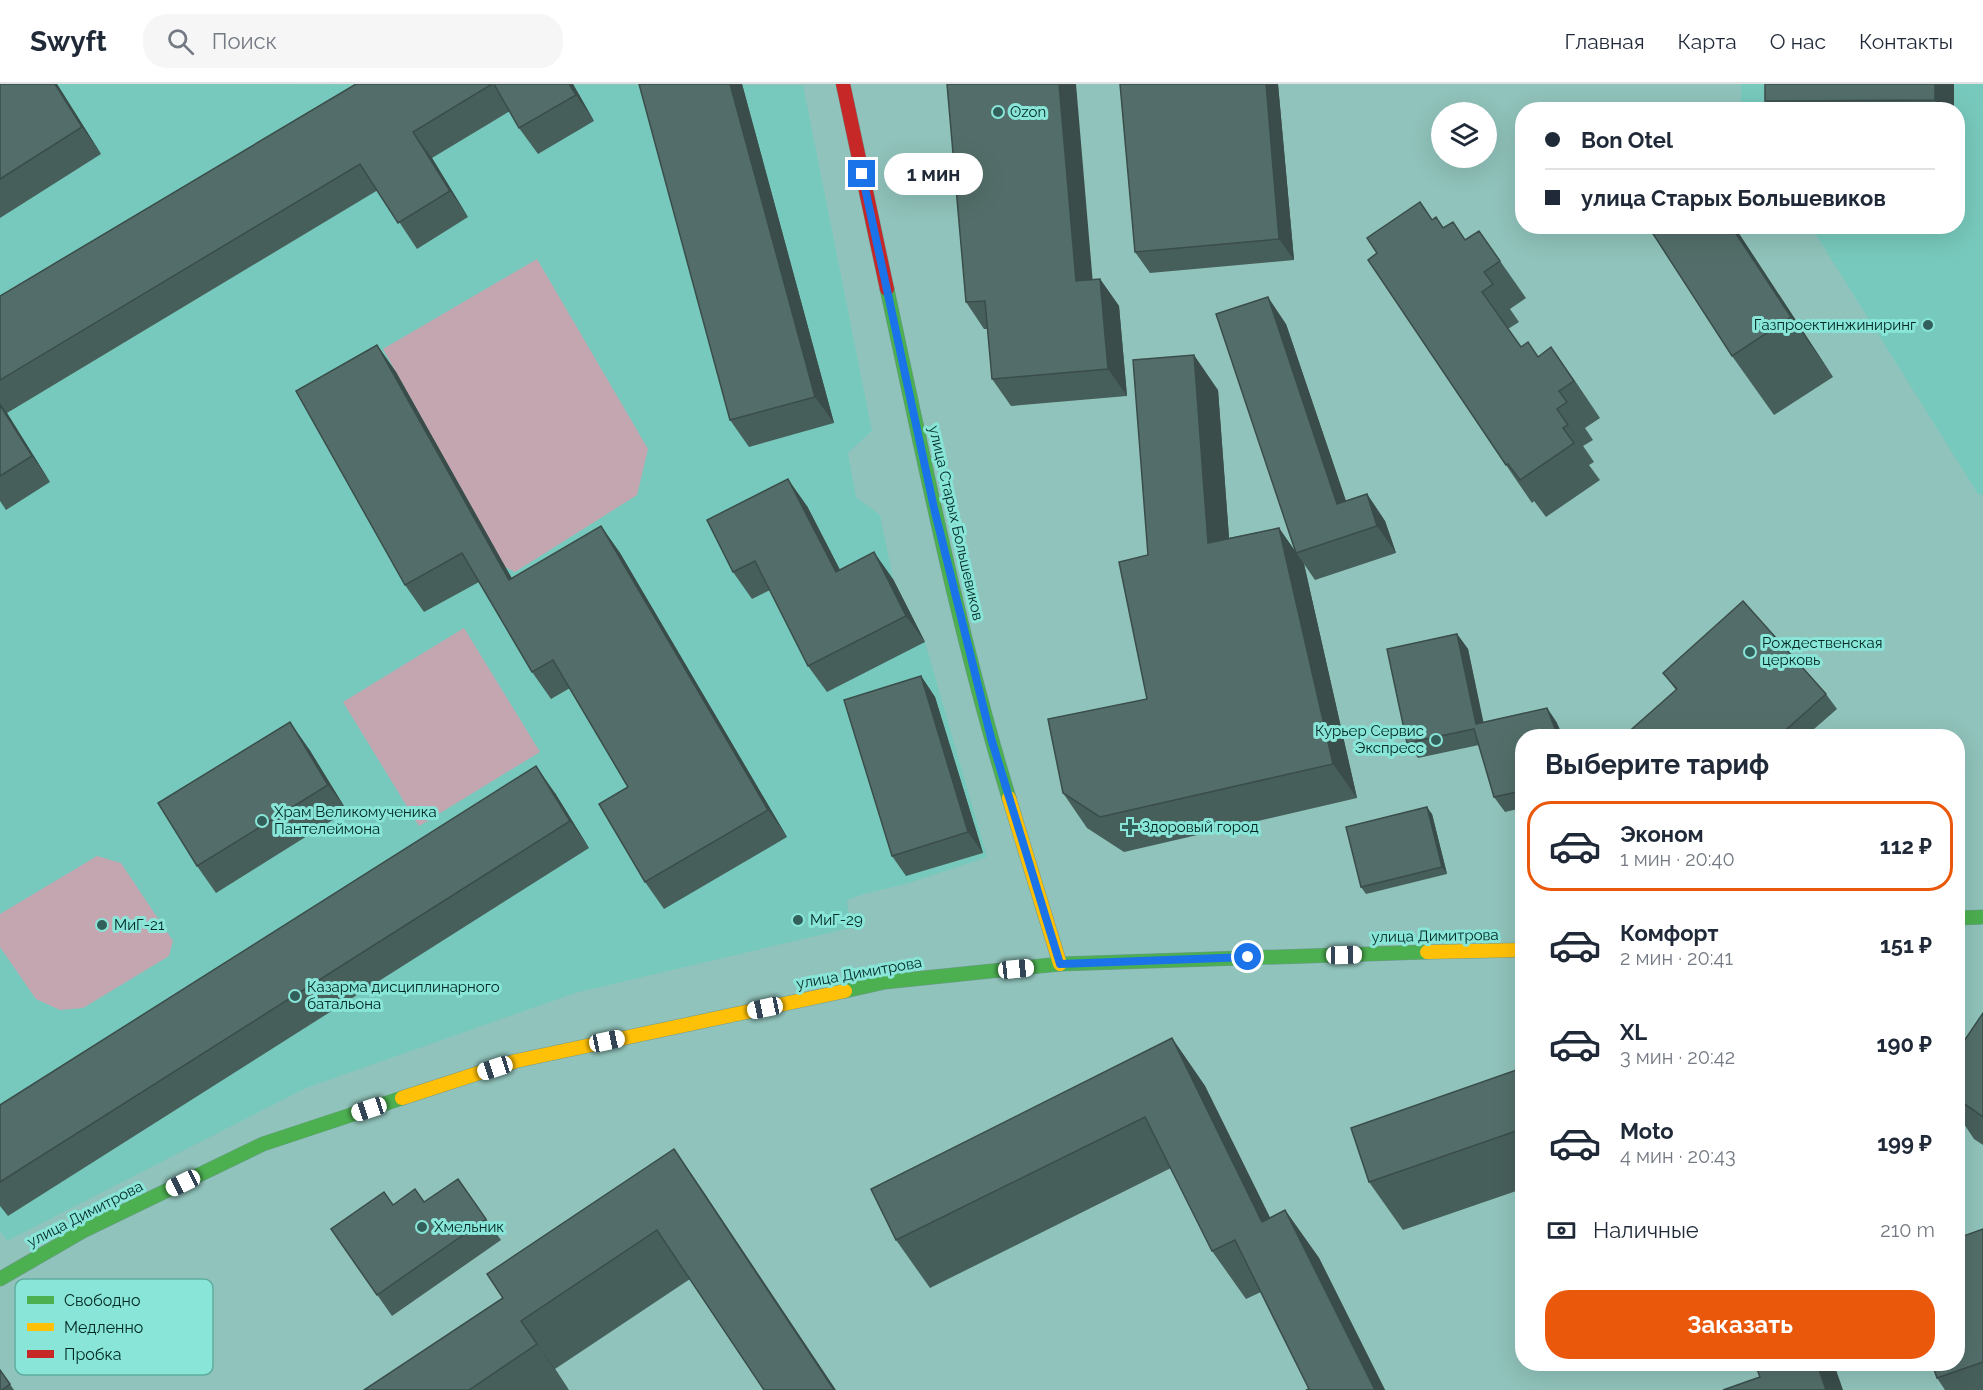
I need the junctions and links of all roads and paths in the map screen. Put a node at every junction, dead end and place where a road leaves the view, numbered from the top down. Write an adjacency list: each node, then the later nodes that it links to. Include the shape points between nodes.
1 (843, 84): 5 (street, улица Старых Большевиков, via 934,508 991,738)
2 (1983, 917): 3 (street)
3 (1965, 918)
4 (1515, 950): 5 (street, улица Димитрова)
5 (1060, 964): 6 (street, улица Димитрова, via 885,982 516,1061 263,1144 83,1231)
6 (0, 1279)

